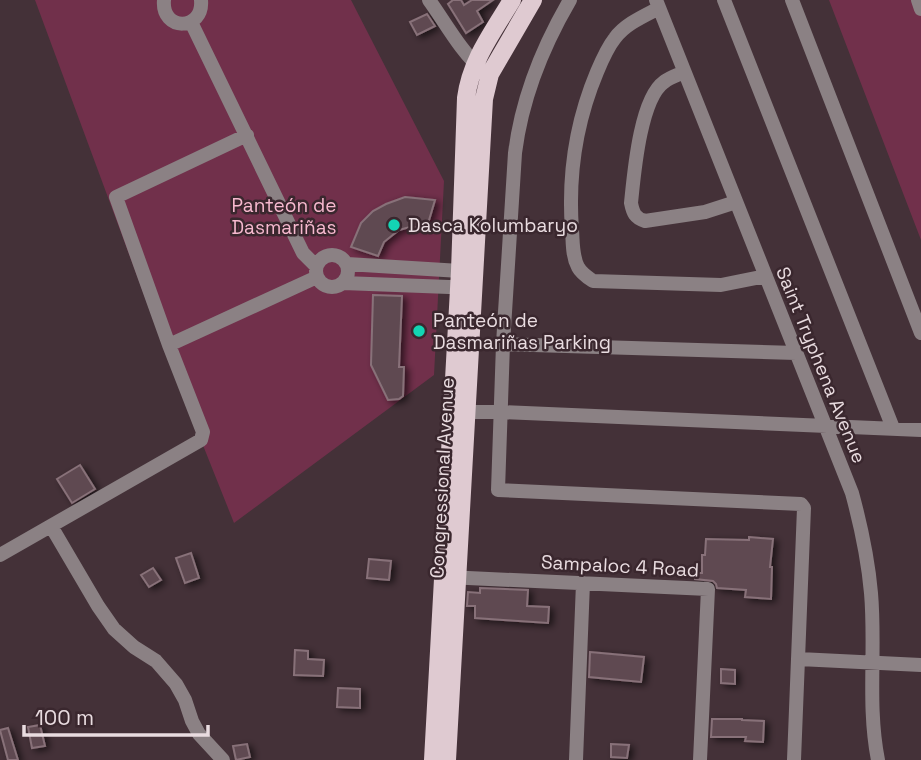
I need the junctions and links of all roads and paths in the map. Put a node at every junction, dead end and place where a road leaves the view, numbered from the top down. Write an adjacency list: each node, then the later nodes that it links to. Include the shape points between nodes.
1 (164, 0): 12 (street, via 164,10 172,21)
2 (201, 0): 12 (street, via 200,14)
3 (429, 0): 13 (street)
4 (512, 0): 13 (main road, Congressional Avenue)
5 (533, 0): 13 (main road, Congressional Avenue)
6 (570, 0): 25 (street, via 537,64 518,124)
7 (724, 0): 31 (street)
8 (792, 0): 24 (street)
9 (918, 0): 11 (street)
10 (657, 4): 14 (street, Saint Tryphena Avenue); 20 (street, via 616,36 590,88 578,126 572,173 574,258 579,270 593,281 720,285)
11 (921, 9)
12 (191, 22): 15 (street)
13 (482, 69): 21 (main road, Congressional Avenue, via 468,84 466,98)
14 (684, 72): 16 (street, Saint Tryphena Avenue); 16 (street, via 663,82 653,94 640,132 631,203 634,214 645,221)
15 (247, 135): 19 (street); 26 (street, via 116,197)
16 (736, 202): 20 (street, Saint Tryphena Avenue)
17 (347, 264): 18 (street); 19 (street, via 334,254 323,257); 22 (street)
18 (421, 269): 21 (street); 23 (street)
19 (316, 272): 22 (street, via 328,287); 26 (street)
20 (765, 276): 27 (street, Saint Tryphena Avenue)
21 (464, 279): 23 (street); 28 (main road, Congressional Avenue); 35 (main road, Congressional Avenue)
22 (343, 284): 23 (street)
23 (420, 286)
24 (921, 333)
25 (503, 344): 27 (street); 29 (street)
26 (169, 345): 33 (street, via 203,432 201,440)
27 (796, 353): 30 (street, Saint Tryphena Avenue)
28 (466, 412): 29 (street); 35 (main road, Congressional Avenue)
29 (501, 412): 30 (street); 37 (street, via 498,490 801,504)
30 (825, 424): 31 (street); 38 (street, Saint Tryphena Avenue, via 865,542 872,595)
31 (893, 428): 32 (street)
32 (921, 430)
33 (51, 526): 34 (street); 40 (street, via 114,629 156,661 176,684 199,734)
34 (0, 555)
35 (450, 577): 36 (street, Sampaloc 4 Road); 41 (main road, Congressional Avenue); 42 (main road, Congressional Avenue)
36 (583, 583): 43 (street); 44 (street, Sampaloc 4 Road, via 708,589)
37 (799, 659): 38 (street); 45 (street)
38 (872, 663): 39 (street); 46 (street, Saint Tryphena Avenue)
39 (921, 665)
40 (222, 760)
41 (433, 760)
42 (447, 760)
43 (576, 760)
44 (700, 760)
45 (794, 760)
46 (878, 760)

